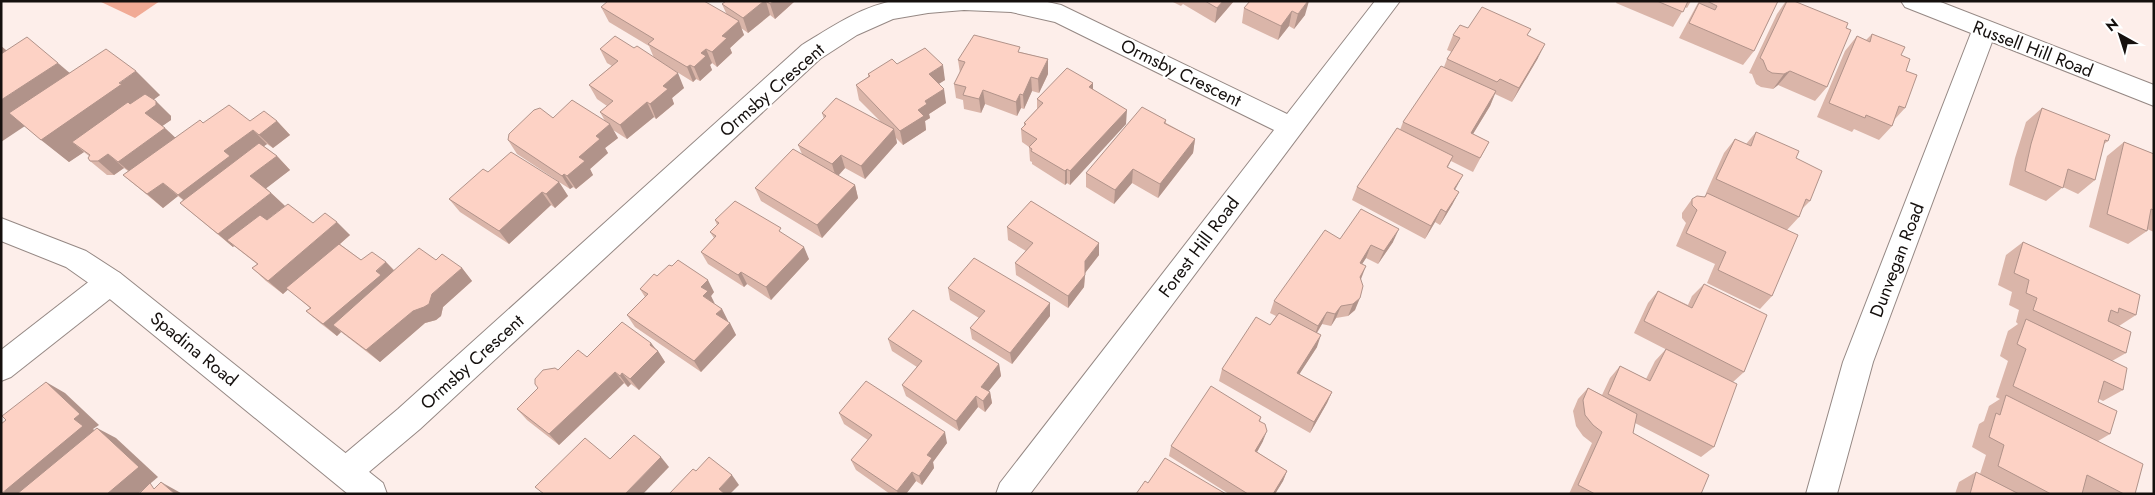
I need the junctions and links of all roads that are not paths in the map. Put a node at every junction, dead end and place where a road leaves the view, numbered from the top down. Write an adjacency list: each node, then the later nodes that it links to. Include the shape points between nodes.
1 (1388, 1): 5 (street, Forest Hill Road)
2 (1913, 1): 3 (street, Russell Hill Road)
3 (1984, 30): 4 (street, Russell Hill Road); 12 (street, Dunvegan Road, via 1858,362)
4 (2154, 96)
5 (1291, 127): 9 (street, Ormsby Crescent, via 1061,14 1011,3 964,1 888,11 848,29 811,52); 11 (street, Forest Hill Road)
6 (1, 229): 7 (street, Spadina Road, via 76,259)
7 (110, 282): 8 (street); 9 (street, Spadina Road)
8 (1, 368)
9 (346, 472): 10 (street, Spadina Road)
10 (372, 494)
11 (1011, 494)
12 (1821, 494)

